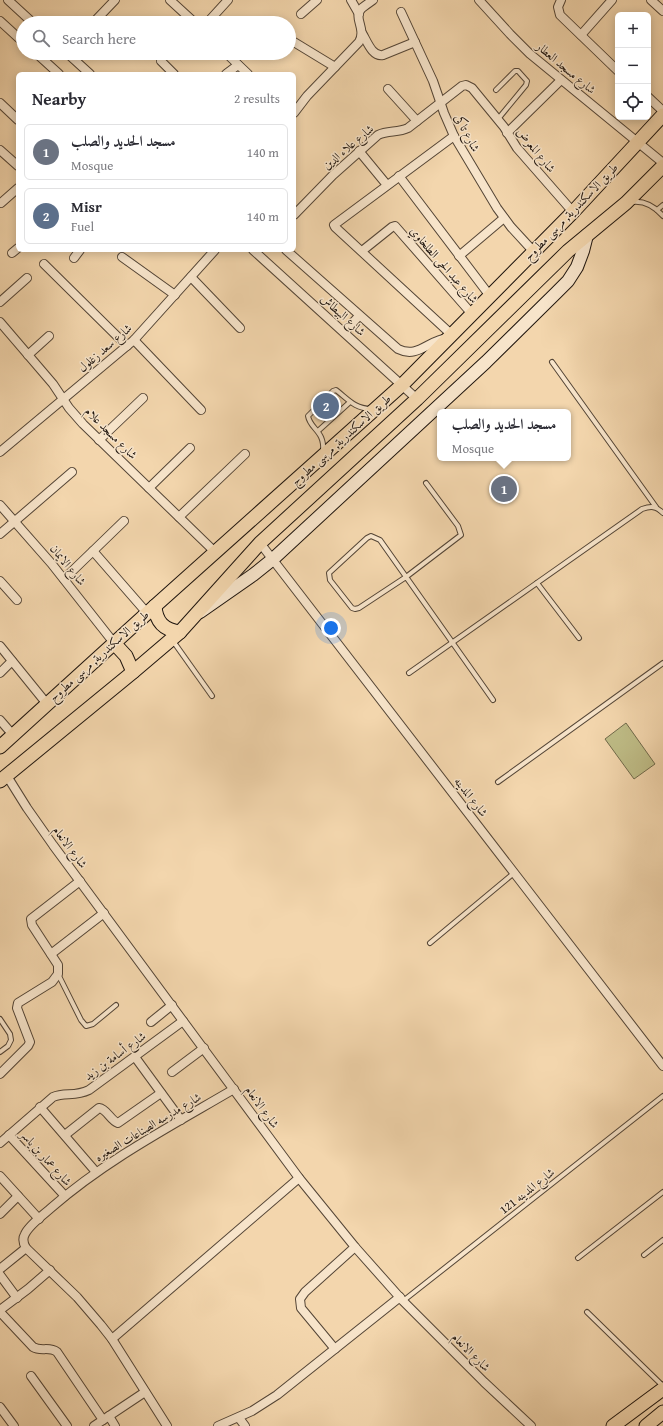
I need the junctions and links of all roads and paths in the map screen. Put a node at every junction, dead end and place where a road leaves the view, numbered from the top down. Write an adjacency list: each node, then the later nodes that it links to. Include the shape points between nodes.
1 (8, 0): 16 (street)
2 (115, 0): 17 (street)
3 (170, 0): 18 (street)
4 (228, 0): 19 (street)
5 (317, 0): 14 (street)
6 (351, 0): 15 (street)
7 (373, 0): 15 (street, via 363,7)
8 (479, 0): 38 (street, شارع مسجد العطار, via 530,54)
9 (561, 0): 22 (street, via 558,7 560,15)
10 (612, 0): 22 (street)
11 (651, 0): 12 (street)
12 (663, 11)
13 (401, 12): 24 (street, شارع تاكى)
14 (301, 14)
15 (359, 14): 21 (street)
16 (25, 16)
17 (100, 16)
18 (187, 16)
19 (213, 16)
20 (1, 24): 23 (street)
21 (362, 33): 24 (street, via 378,56); 31 (street, via 359,42)
22 (581, 35): 32 (street)
23 (16, 36)
24 (415, 42): 44 (street, شارع تاكى)
25 (296, 43): 31 (street)
26 (44, 60): 33 (street)
27 (75, 60): 34 (street)
28 (234, 60): 30 (street)
29 (161, 61): 35 (street)
30 (238, 64): 36 (street); 37 (street)
31 (335, 67): 45 (street)
32 (615, 68)
33 (57, 72)
34 (88, 72)
35 (172, 72)
36 (228, 72)
37 (246, 72)
38 (561, 80): 51 (street); 53 (street, شارع مسجد العطار)
39 (466, 85): 44 (street, شارع علاء الدين); 49 (street, شارع المعرض, via 472,88)
40 (388, 89): 50 (street)
41 (496, 90): 49 (lane, via 515,70 528,80)
42 (651, 100): 46 (street)
43 (0, 103): 48 (street)
44 (441, 103): 50 (street, شارع علاء الدين); 52 (street, شارع تاكى)
45 (296, 110)
46 (663, 111)
47 (663, 114): 53 (main road, طريق الاسكندرية, مرسى مطروح)
48 (16, 118)
49 (498, 119): 51 (street, شارع المعرض)
50 (417, 121): 55 (street, شارع علاء الدين, via 403,130 382,133)
51 (507, 133): 65 (street, شارع المعرض)
52 (454, 136): 58 (street); 68 (street, شارع تاكى)
53 (637, 142): 57 (street, شارع مسجد العطار); 65 (main road, طريق الاسكندرية, مرسى مطروح)
54 (0, 150): 56 (street)
55 (359, 151): 59 (street); 66 (street, شارع علاء الدين)
56 (16, 164)
57 (663, 164): 62 (main road, طريق الاسكندرية, مرسى مطروح)
58 (399, 176): 59 (street); 76 (street)
59 (387, 185): 70 (street, via 334,224)
60 (16, 190): 61 (street)
61 (1, 203)
62 (626, 203): 64 (lane, via 648,204); 69 (main road, طريق الاسكندرية, مرسى مطروح)
63 (663, 205): 64 (lane)
64 (657, 210): 67 (lane)
65 (573, 212): 75 (main road, طريق الاسكندرية, مرسى مطروح)
66 (296, 213)
67 (663, 216)
68 (504, 218): 75 (street, شارع تاكى); 76 (street)
69 (587, 235): 99 (main road, طريق الاسكندرية, مرسى مطروح); 122 (main road, via 584,252 577,267 556,294)
70 (362, 251): 85 (street, شارع عبد الحى الطلخاوي, via 395,226); 91 (street)
71 (78, 252): 78 (street)
72 (213, 252): 80 (street, شارع سعد زغلول)
73 (255, 252): 89 (street, شارع البيطاش)
74 (288, 252): 86 (street, شارع البيطاش)
75 (534, 252): 83 (main road, طريق الاسكندرية, مرسى مطروح)
76 (459, 256): 83 (street)
77 (122, 257): 82 (street)
78 (74, 258)
79 (44, 264): 93 (street)
80 (191, 277): 82 (street, شارع سعد زغلول); 88 (street)
81 (27, 278): 84 (street)
82 (175, 295): 92 (street, شارع سعد زغلول)
83 (490, 296): 85 (main road, طريق الاسكندرية, مرسى مطروح)
84 (0, 302)
85 (472, 314): 91 (main road, طريق الاسكندرية, مرسى مطروح)
86 (359, 316): 89 (street); 91 (street, شارع البيطاش, via 405,352 413,353 434,341)
87 (0, 322): 94 (street, شارع مسجد علام)
88 (240, 328)
89 (344, 332): 96 (street, شارع البيطاش)
90 (49, 336): 94 (street)
91 (450, 336): 96 (main road, طريق الاسكندرية, مرسى مطروح)
92 (134, 340): 93 (street, شارع سعد زغلول); 102 (street)
93 (127, 346): 98 (street, شارع سعد زغلول)
94 (28, 355): 98 (street, شارع مسجد علام)
95 (552, 362): 113 (lane)
96 (402, 385): 99 (street, شارع البيطاش); 101 (main road, طريق الاسكندرية, مرسى مطروح)
97 (143, 398): 104 (street)
98 (64, 399): 104 (street, شارع مسجد علام); 106 (street, شارع سعد زغلول)
99 (416, 399): 119 (main road, طريق الاسكندرية, مرسى مطروح)
100 (350, 402): 101 (lane); 103 (lane); 103 (lane, via 336,390 333,391 308,416)
101 (375, 409): 108 (main road, طريق الاسكندرية, مرسى مطروح)
102 (201, 410)
103 (318, 431): 108 (lane, via 322,439)
104 (99, 440): 111 (street, شارع مسجد علام)
105 (190, 448): 111 (street)
106 (0, 452)
107 (246, 454): 115 (street)
108 (322, 457): 121 (main road, طريق الاسكندرية, مرسى مطروح)
109 (72, 472): 116 (street)
110 (426, 483): 123 (lane, via 458,526 461,535)
111 (149, 488): 115 (street, شارع مسجد علام)
112 (0, 505): 116 (street, شارع الايمان)
113 (656, 507): 114 (lane); 126 (lane, via 642,509)
114 (663, 513)
115 (179, 517): 121 (street, شارع مسجد علام)
116 (14, 521): 118 (street); 124 (street, شارع الايمان)
117 (124, 521): 120 (street)
118 (0, 534)
119 (260, 543): 122 (street, شارع المدينه); 129 (main road, طريق الاسكندرية, مرسى مطروح)
120 (93, 551): 124 (street); 128 (street)
121 (215, 552): 128 (main road, طريق الاسكندرية, مرسى مطروح)
122 (272, 559): 129 (main road, via 214,604); 148 (street, شارع المدينه)
123 (406, 576): 123 (lane, via 380,540 371,536 329,573 329,577 355,609); 132 (lane)
124 (64, 579): 133 (street, شارع الايمان)
125 (0, 581): 127 (street)
126 (537, 583): 131 (lane); 132 (lane)
127 (17, 600)
128 (151, 609): 130 (main road, via 158,621); 133 (main road, طريق الاسكندرية, مرسى مطروح)
129 (194, 616): 130 (main road, طريق الاسكندرية, مرسى مطروح)
130 (176, 635): 137 (main road, طريق الاسكندرية, مرسى مطروح); 140 (lane)
131 (579, 638)
132 (452, 642): 139 (lane); 141 (lane)
133 (114, 643): 137 (main road, via 126,656); 142 (main road, طريق الاسكندرية, مرسى مطروح)
134 (0, 646): 135 (street)
135 (12, 661): 138 (street); 142 (street)
136 (663, 663): 147 (lane)
137 (133, 672): 146 (main road, طريق الاسكندرية, مرسى مطروح)
138 (0, 673)
139 (409, 673)
140 (212, 696)
141 (493, 700)
142 (47, 704): 144 (main road, طريق الاسكندرية, مرسى مطروح)
143 (0, 720): 144 (street)
144 (13, 735): 145 (main road, طريق الاسكندرية, مرسى مطروح)
145 (0, 747)
146 (4, 779): 149 (street, شارع الانعام)
147 (498, 782)
148 (515, 873): 151 (lane); 162 (street, شارع المدينه)
149 (80, 881): 150 (street, شارع الانعام); 152 (street, via 31,919 32,925)
150 (104, 913): 152 (street); 155 (street, شارع الانعام)
151 (430, 943)
152 (51, 954): 153 (street, via 58,965)
153 (58, 974): 154 (lane, via 80,1020 86,1026 93,1024); 164 (street, via 52,982 18,1003 17,1008 30,1042)
154 (116, 1005)
155 (172, 1005): 157 (street, شارع الانعام); 158 (street)
156 (0, 1019): 160 (lane, via 11,1040)
157 (184, 1021): 159 (street, شارع الانعام); 161 (street, شارع أسامة بن زيد)
158 (151, 1022)
159 (204, 1048): 163 (street); 165 (street, شارع الانعام)
160 (0, 1052)
161 (134, 1057): 166 (street); 168 (street, شارع أسامة بن زيد, via 89,1090 77,1095 52,1097)
162 (663, 1066)
163 (172, 1072)
164 (0, 1074)
165 (234, 1089): 169 (street, شارع مدرسه الصناعات الصغيره); 175 (street, شارع الانعام)
166 (161, 1093): 169 (street); 171 (street, via 118,1123 102,1108 98,1108)
167 (663, 1096): 190 (lane, شارع المدينه 121)
168 (40, 1107): 170 (street, شارع أسامة بن زيد); 171 (street)
169 (180, 1120): 173 (street, شارع مدرسه الصناعات الصغيره)
170 (9, 1135): 172 (street, شارع أسامة بن زيد); 178 (street, شارع عمار بن ياسر)
171 (65, 1135): 173 (street)
172 (0, 1142)
173 (96, 1172): 178 (street, شارع مدرسه الصناعات الصغيره)
174 (0, 1176): 177 (street)
175 (299, 1178): 182 (street, شارع الانعام); 193 (street)
176 (663, 1192): 185 (lane)
177 (18, 1196): 179 (street); 180 (street)
178 (65, 1196): 180 (street, شارع مدرسه الصناعات الصغيره)
179 (0, 1214)
180 (39, 1219): 183 (street, شارع مدرسه الصناعات الصغيره, via 24,1234 23,1242)
181 (663, 1240): 184 (lane)
182 (356, 1247): 190 (street, شارع الانعام); 194 (street, via 300,1299 301,1308)
183 (26, 1248): 186 (street); 187 (street)
184 (644, 1255)
185 (578, 1258)
186 (0, 1269)
187 (50, 1270): 189 (street); 193 (street, via 82,1302)
188 (0, 1275): 189 (street)
189 (17, 1298): 191 (street)
190 (402, 1299): 194 (street); 210 (street, شارع الانعام)
191 (0, 1311): 201 (street, via 33,1348 52,1349 57,1352)
192 (587, 1312): 196 (lane)
193 (112, 1339): 198 (street)
194 (335, 1349): 202 (street, via 277,1395)
195 (31, 1376): 204 (street)
196 (663, 1386)
197 (663, 1389): 211 (main road)
198 (145, 1392): 201 (street); 207 (street)
199 (0, 1407): 203 (street)
200 (663, 1412): 212 (main road)
201 (106, 1418): 205 (street); 206 (street)
202 (239, 1418): 208 (street); 209 (street)
203 (14, 1426)
204 (67, 1426)
205 (94, 1426)
206 (115, 1426)
207 (167, 1426)
208 (218, 1426)
209 (246, 1426)
210 (531, 1426)
211 (613, 1426)
212 (646, 1426)

